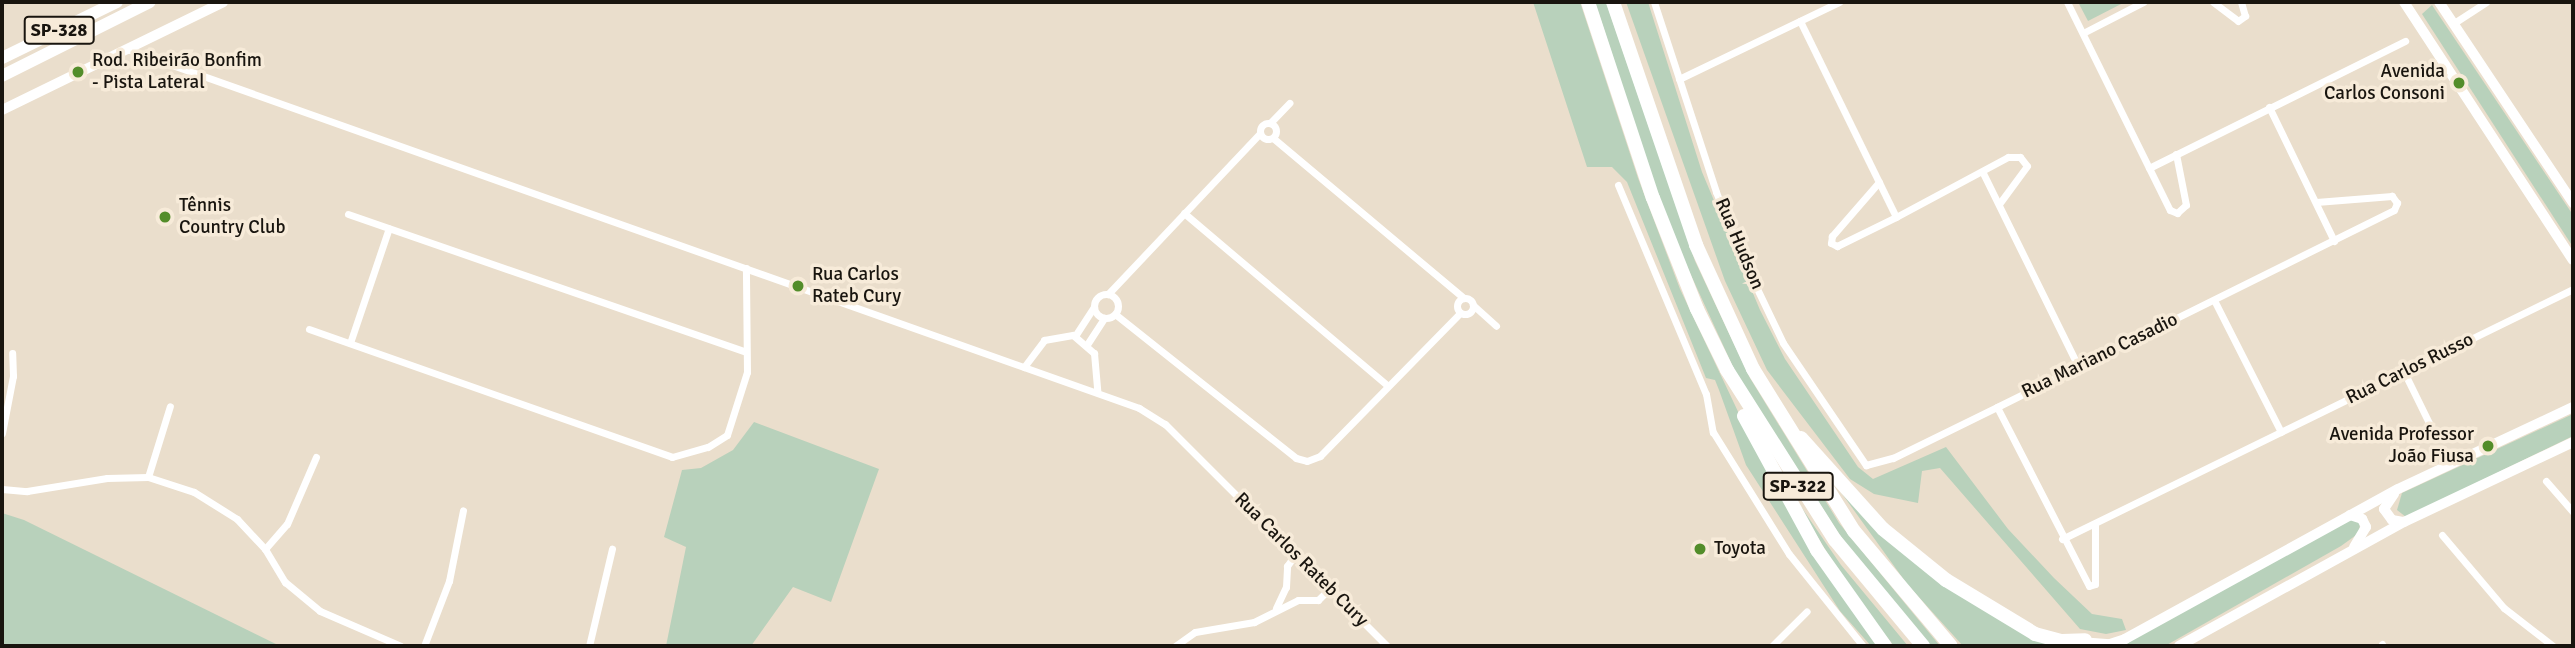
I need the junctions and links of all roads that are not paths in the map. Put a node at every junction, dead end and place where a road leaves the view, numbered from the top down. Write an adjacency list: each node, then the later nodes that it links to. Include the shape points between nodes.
1 (117, 2): 20 (highway, SP-328)
2 (149, 2): 21 (highway, SP-328)
3 (223, 2): 19 (main road)
4 (1588, 2): 50 (highway, SP-322, via 1653,198)
5 (1613, 2): 63 (highway, SP-322, via 1696,245)
6 (1654, 2): 22 (street, Rua Hudson)
7 (1839, 2): 15 (street)
8 (2067, 2): 17 (street)
9 (2143, 2): 17 (street)
10 (2213, 2): 11 (street, via 2238,21 2245,16)
11 (2241, 2)
12 (2439, 2): 16 (main road)
13 (2486, 2): 16 (street)
14 (2408, 3): 42 (main road)
15 (1800, 21): 22 (street); 32 (street)
16 (2454, 23): 35 (main road)
17 (2083, 33): 30 (street)
18 (2405, 41): 24 (street)
19 (127, 49): 25 (main road); 43 (street, Rua Carlos Rateb Cury)
20 (2, 58)
21 (2, 76)
22 (1679, 79): 75 (street, Rua Hudson, via 1750,274 1783,343)
23 (1289, 103): 26 (street)
24 (2269, 107): 29 (street); 34 (street)
25 (2, 110)
26 (1270, 123): 27 (street, via 1262,125); 28 (street, via 1276,128)
27 (1260, 133): 28 (street, via 1265,139); 37 (street)
28 (1273, 138): 46 (street)
29 (2176, 154): 30 (street); 30 (street, via 2186,205 2177,214 2170,210)
30 (2149, 168)
31 (1983, 173): 36 (street); 36 (street, via 2008,157 2020,157 2027,166); 39 (street)
32 (1879, 182): 39 (street); 39 (street, via 1832,236 1831,243 1837,246)
33 (1618, 186): 104 (street, via 1706,394 1713,432 1789,554)
34 (2316, 202): 41 (street); 41 (street, Rua Mariano Casadio, via 2392,196 2397,203 2394,210)
35 (2573, 203)
36 (1999, 204): 61 (street)
37 (1184, 213): 45 (street); 65 (street)
38 (348, 215): 40 (street)
39 (1896, 217)
40 (389, 228): 57 (street); 59 (street)
41 (2334, 241): 47 (street, Rua Mariano Casadio)
42 (2573, 260)
43 (746, 268): 59 (street); 62 (street, Rua Carlos Rateb Cury)
44 (2573, 289): 64 (street, Rua Carlos Russo)
45 (1108, 294): 49 (street, via 1098,298); 52 (street, via 1118,303)
46 (1464, 298): 48 (street); 51 (street, via 1457,303)
47 (2214, 300): 61 (street, Rua Mariano Casadio); 71 (street)
48 (1473, 305): 51 (street, via 1470,313); 54 (street)
49 (1094, 307): 53 (street); 56 (street)
50 (1697, 309): 105 (highway, via 1772,473 1836,580); 106 (highway, SP-322, via 1727,370 1801,491 1871,587)
51 (1460, 313): 65 (street)
52 (1115, 314): 53 (street); 65 (street, via 1296,458 1307,461 1320,456)
53 (1104, 318): 58 (street)
54 (1496, 326)
55 (309, 329): 57 (street)
56 (1075, 336): 58 (street); 62 (street, via 1045,340)
57 (350, 343): 59 (street, via 671,457 708,447 727,435 747,372)
58 (1088, 343): 66 (street, via 1099,365)
59 (744, 351)
60 (12, 353): 72 (street, via 13,376)
61 (2078, 366): 68 (street, Rua Mariano Casadio)
62 (1024, 367): 66 (street, Rua Carlos Rateb Cury)
63 (1753, 369): 96 (highway, via 1832,475 1913,555 1945,580 2035,634 2062,641); 107 (highway, SP-322, via 1854,531)
64 (2404, 372): 70 (street); 71 (street, Rua Carlos Russo)
65 (1388, 386)
66 (1097, 391): 90 (street, Rua Carlos Rateb Cury, via 1165,424)
67 (170, 406): 76 (street)
68 (1997, 407): 75 (street, Rua Mariano Casadio, via 1893,458); 86 (street)
69 (2573, 407): 79 (main road)
70 (2432, 429)
71 (2281, 432): 84 (street, Rua Carlos Russo)
72 (2, 433)
73 (2573, 442): 83 (main road)
74 (316, 457): 87 (street, via 287,524)
75 (1866, 465)
76 (148, 477): 78 (street, via 107,478 27,491); 87 (street, via 194,492 237,519)
77 (2546, 481): 81 (street)
78 (2, 489)
79 (2398, 489): 82 (main road); 83 (main road, via 2384,509 2392,520)
80 (463, 510): 99 (street, via 449,581)
81 (2573, 512)
82 (2350, 515): 89 (main road, via 2362,519 2366,527); 97 (main road)
83 (2404, 522): 89 (main road)
84 (2095, 524): 86 (street, Rua Carlos Russo); 86 (street, via 2095,584 2085,582)
85 (2442, 535): 110 (street, via 2504,608)
86 (2062, 539)
87 (265, 549): 98 (street, via 285,582 320,611)
88 (612, 549): 100 (street)
89 (2350, 552): 109 (main road)
90 (1295, 555): 91 (street, via 1287,566); 92 (street, Rua Carlos Rateb Cury)
91 (1286, 587): 93 (street); 94 (street)
92 (1329, 589): 93 (street, via 1318,600); 102 (street, Rua Carlos Rateb Cury)
93 (1298, 600): 94 (street)
94 (1275, 609): 101 (street, via 1254,622 1195,632)
95 (1807, 611): 103 (street)
96 (2085, 640): 97 (main road); 108 (main road)
97 (2112, 645)
98 (401, 646)
99 (424, 646)
100 (589, 646)
101 (1175, 646)
102 (1387, 646)
103 (1772, 646)
104 (1863, 646)
105 (1885, 646)
106 (1923, 646)
107 (1951, 646)
108 (2070, 646)
109 (2179, 646)
110 (2553, 646)

